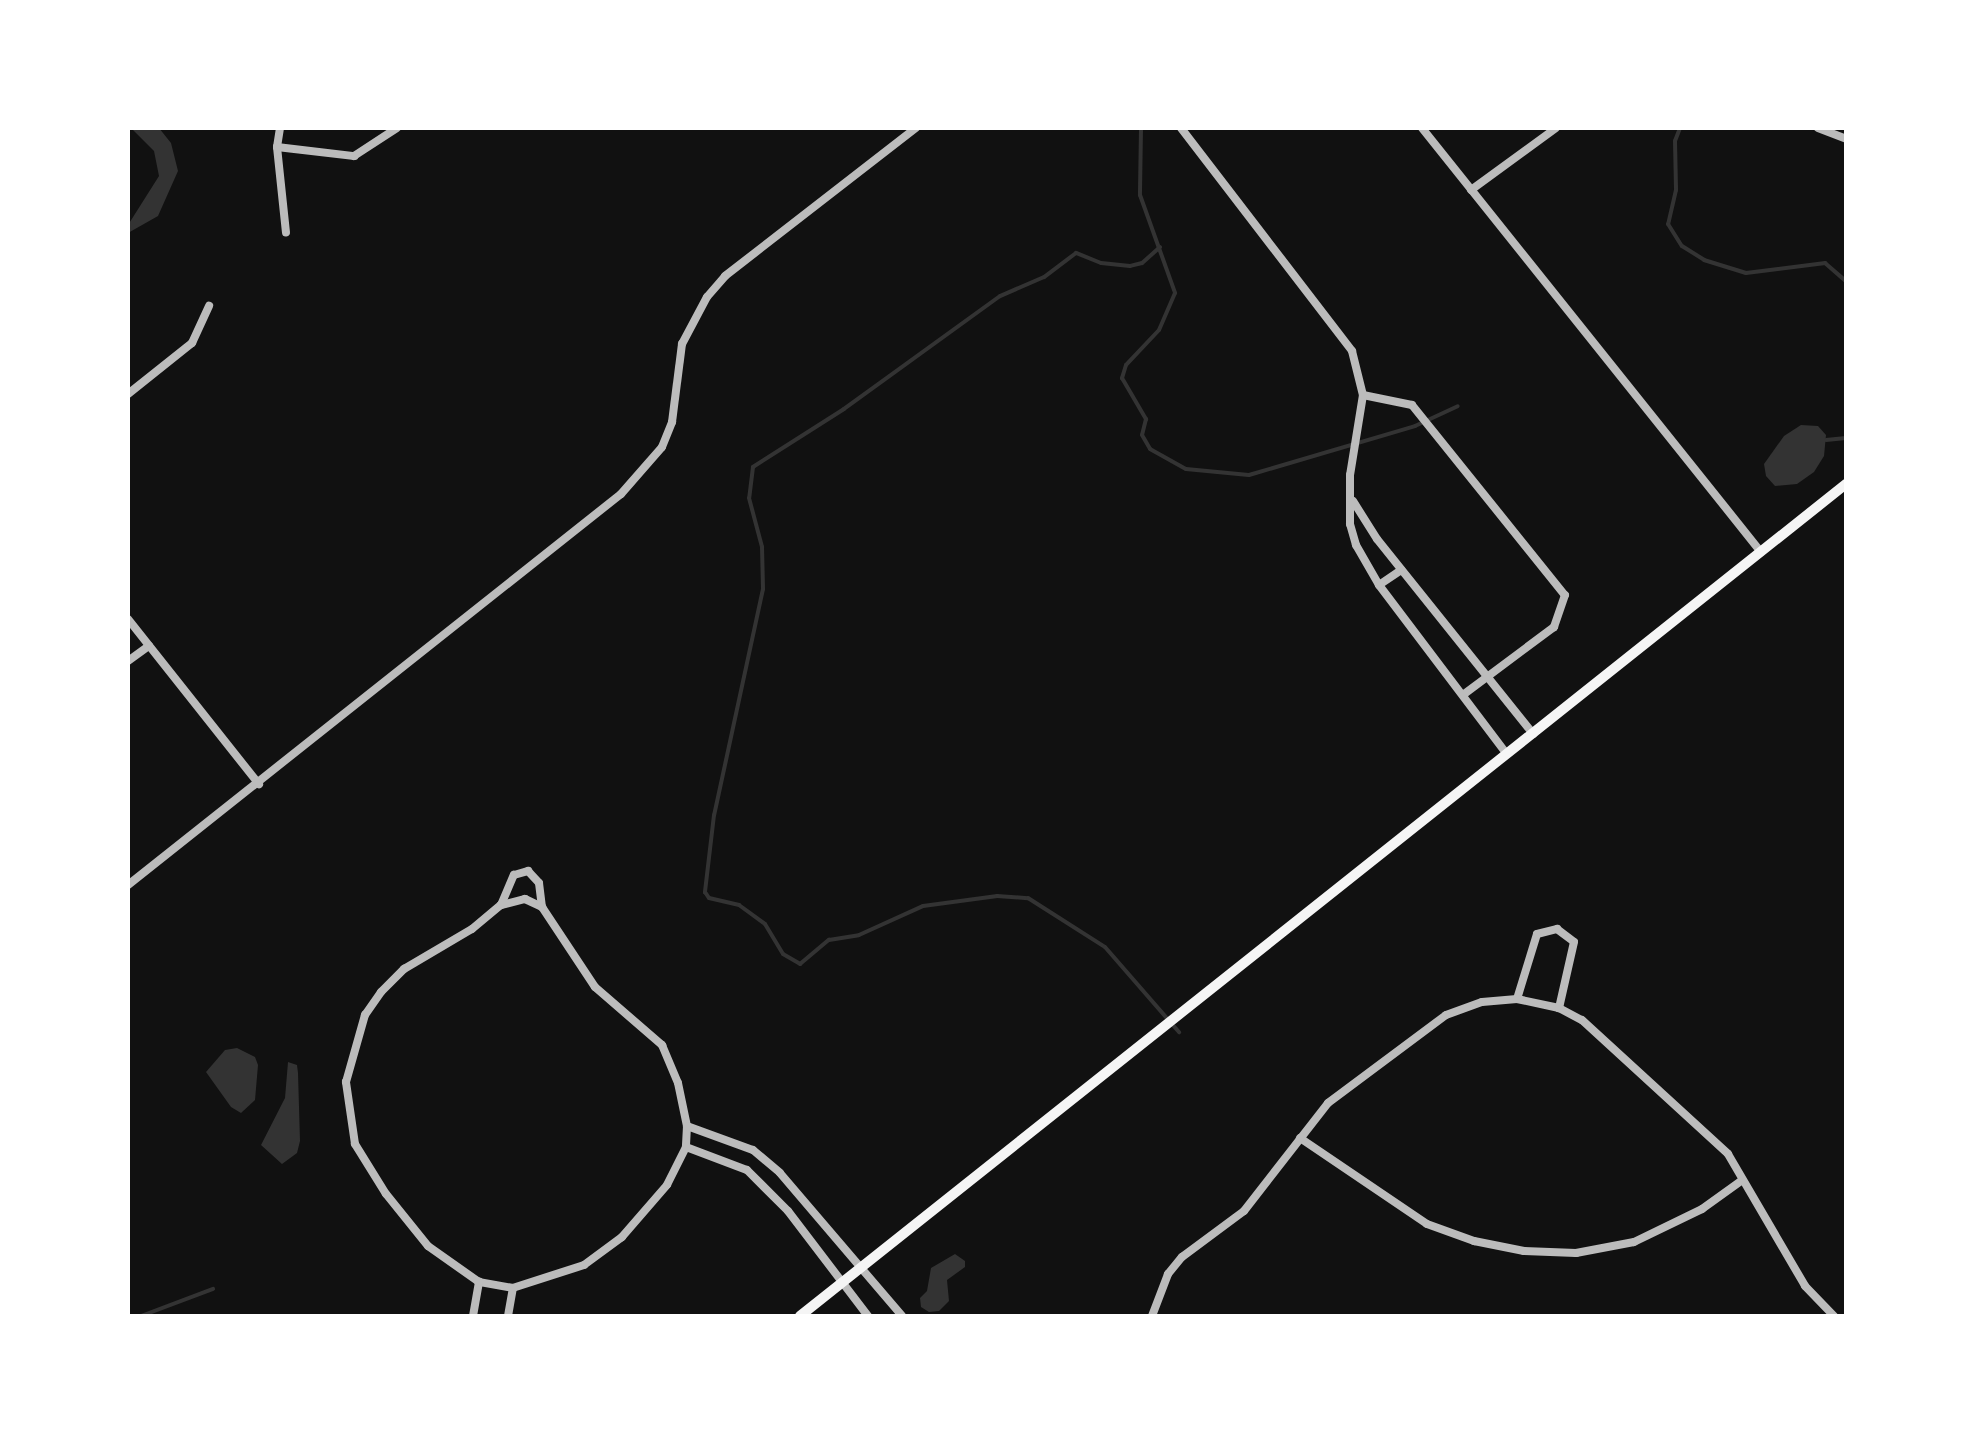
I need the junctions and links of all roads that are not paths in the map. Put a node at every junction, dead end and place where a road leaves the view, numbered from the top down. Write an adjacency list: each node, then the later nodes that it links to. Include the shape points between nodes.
1 (280, 128): 9 (street)
2 (396, 128): 9 (street, via 354,156)
3 (916, 128): 28 (street, via 707,297 682,344 672,422 644,471)
4 (1181, 128): 14 (street, via 1337,328 1352,351)
5 (1422, 128): 10 (street)
6 (1556, 128): 10 (street)
7 (1818, 128): 8 (street)
8 (1846, 139)
9 (277, 147): 11 (street)
10 (1471, 190): 17 (street)
11 (286, 232)
12 (209, 306): 13 (street, via 192,342)
13 (128, 394)
14 (1363, 396): 16 (street, via 1350,475); 24 (street, via 1412,405 1565,596 1554,626)
15 (1846, 484): 17 (main road)
16 (1353, 501): 18 (street); 19 (street, via 1356,545)
17 (1761, 552): 26 (main road)
18 (1401, 570): 19 (street); 24 (street)
19 (1379, 585): 25 (street)
20 (128, 619): 21 (street)
21 (132, 632): 22 (street)
22 (149, 646): 23 (street); 28 (street)
23 (128, 661)
24 (1485, 678): 25 (street); 26 (street)
25 (1464, 694): 27 (street)
26 (1533, 734): 27 (main road)
27 (1506, 752): 38 (main road)
28 (259, 784): 29 (street)
29 (128, 885)
30 (501, 905): 31 (street, via 525,899); 31 (street, via 514,875 528,871 540,883); 39 (street, via 404,969 381,992 365,1016 346,1082 355,1144 386,1194 428,1246)
31 (542, 906): 34 (street, via 596,988 662,1046)
32 (1517, 999): 33 (street); 33 (street, via 1537,934 1557,929 1574,942); 35 (street, via 1482,1002 1429,1025 1328,1103)
33 (1559, 1008): 37 (street, via 1582,1020 1728,1154)
34 (687, 1126): 36 (street); 38 (street, via 753,1150)
35 (1300, 1138): 37 (street, via 1427,1224 1524,1251 1576,1253 1634,1242); 47 (street, via 1244,1211 1175,1266)
36 (686, 1147): 40 (street, via 747,1170 788,1210); 41 (street, via 667,1184 622,1237 584,1266)
37 (1741, 1182): 48 (street, via 1805,1286)
38 (861, 1267): 40 (main road); 46 (street)
39 (479, 1282): 41 (street); 42 (street)
40 (841, 1283): 44 (main road); 45 (street)
41 (513, 1288): 43 (street)
42 (473, 1316)
43 (508, 1316)
44 (800, 1316)
45 (868, 1316)
46 (902, 1316)
47 (1152, 1316)
48 (1834, 1316)

